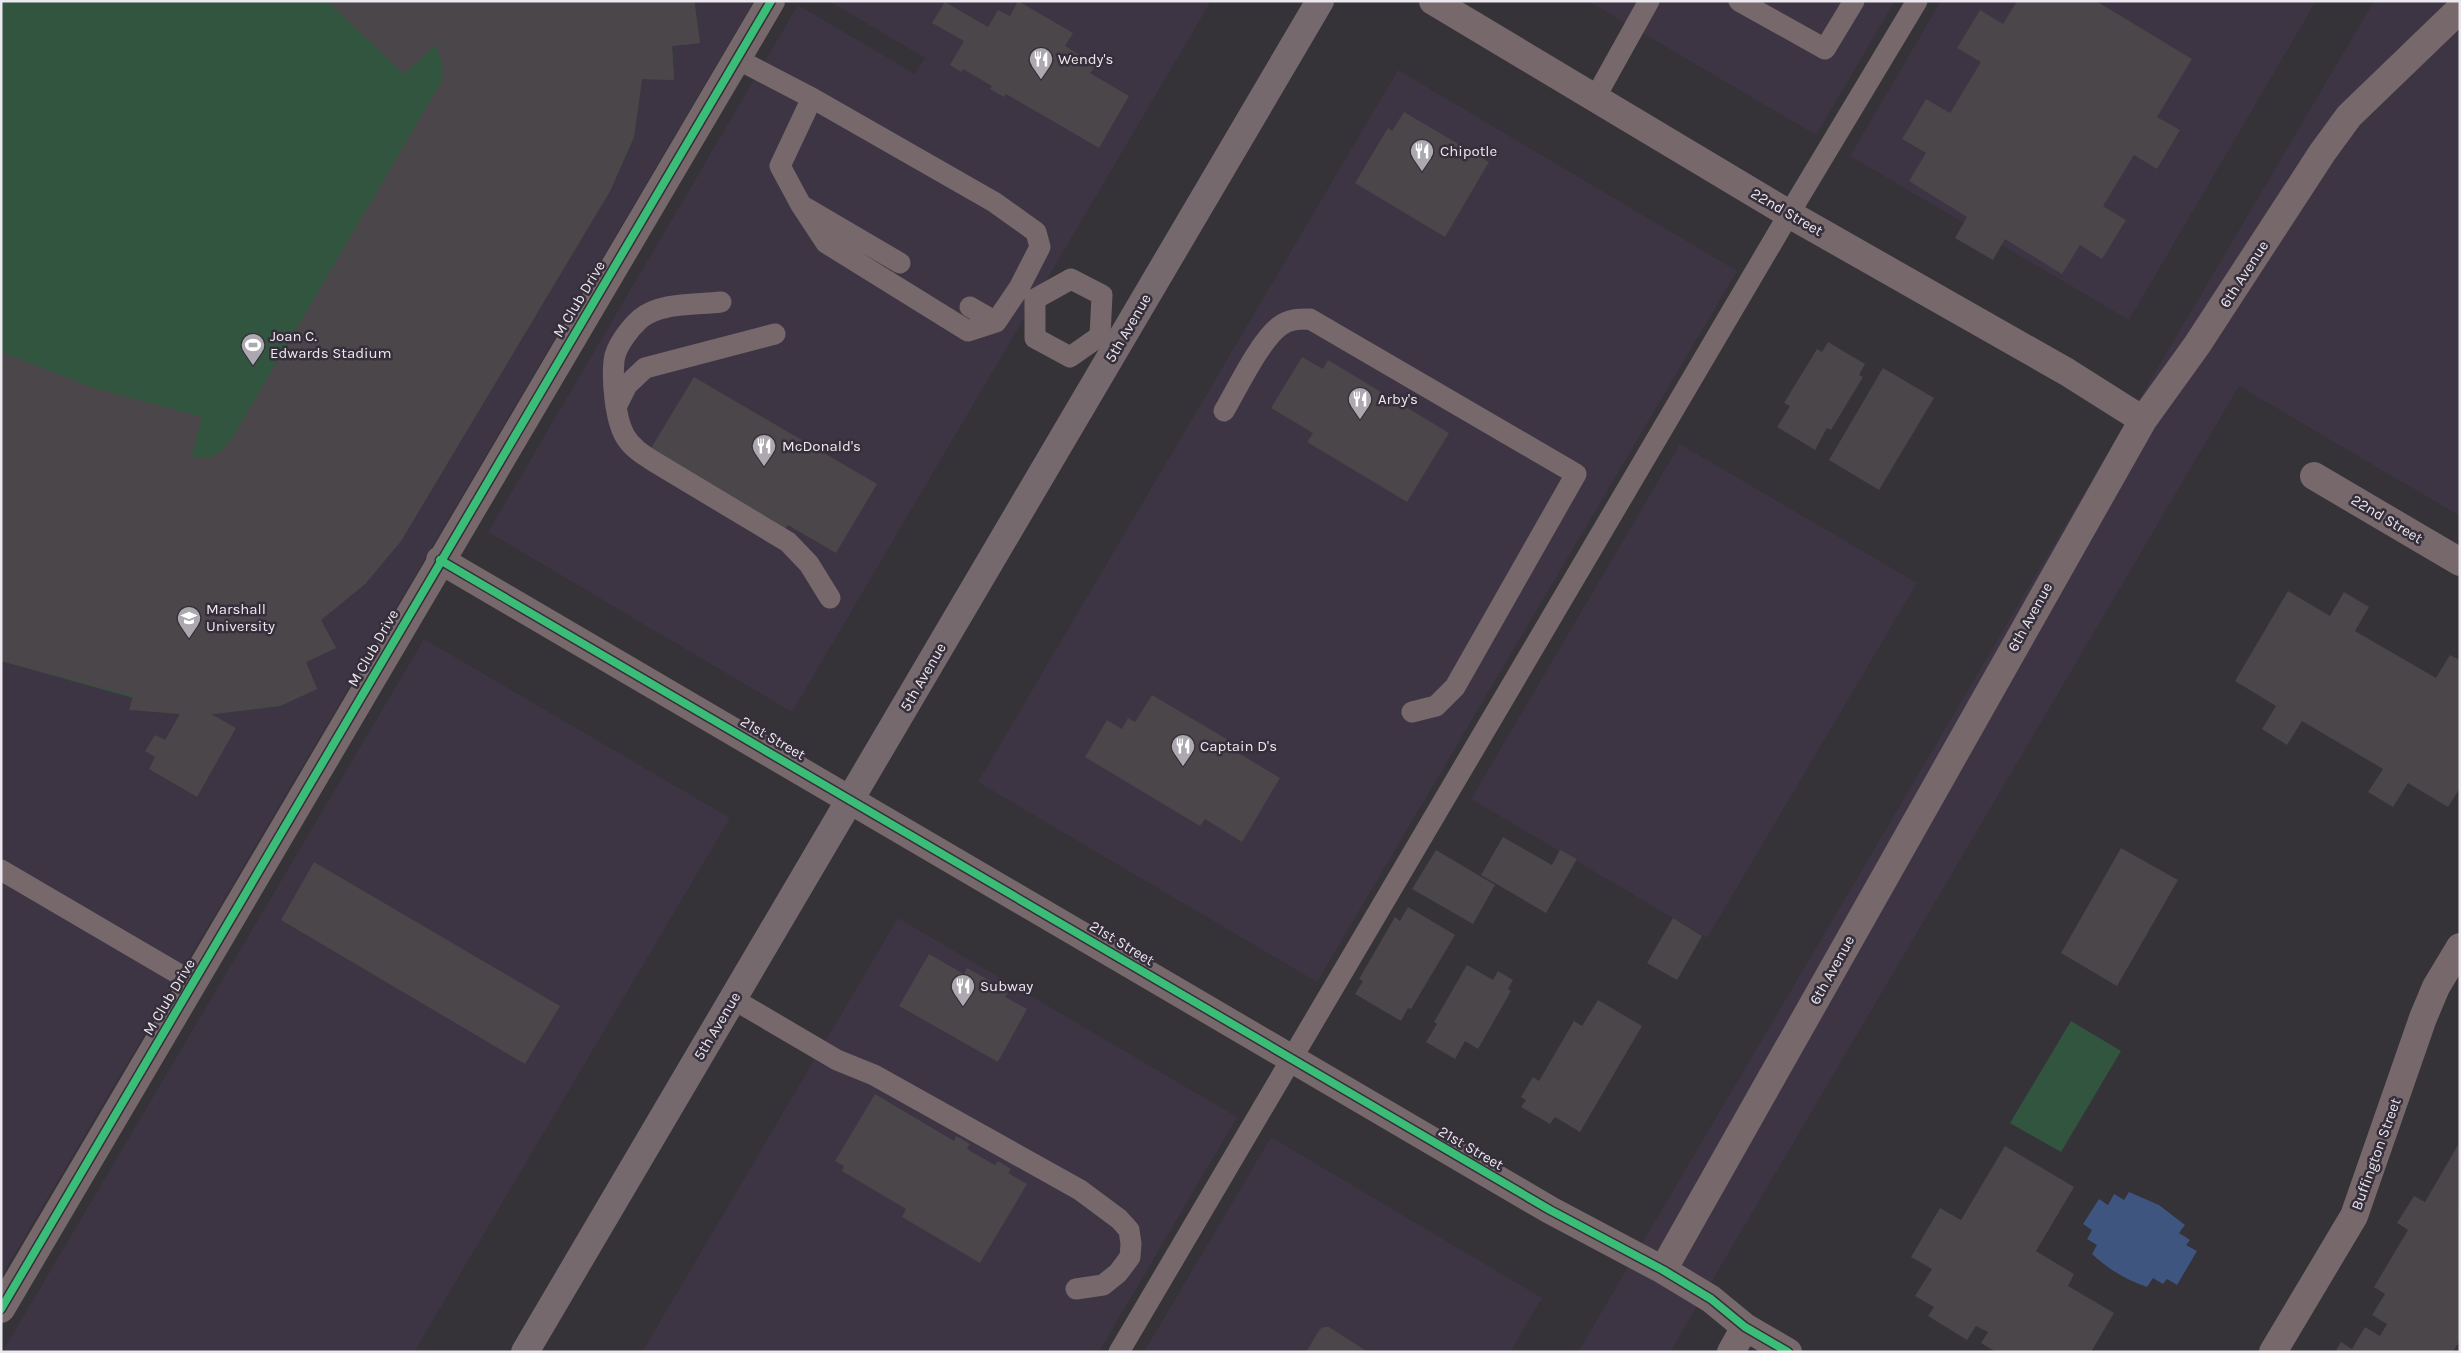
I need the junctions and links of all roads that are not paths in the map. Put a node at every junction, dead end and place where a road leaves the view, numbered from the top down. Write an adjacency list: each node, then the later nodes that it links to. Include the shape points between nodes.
1 (770, 1): 9 (street, M Club Drive)
2 (1320, 1): 20 (main road, 5th Avenue)
3 (1433, 1): 11 (street, 22nd Street)
4 (1649, 1): 11 (lane)
5 (1854, 1): 7 (lane, via 1825,49)
6 (1917, 1): 13 (lane)
7 (1752, 4)
8 (2460, 9): 23 (street, 6th Avenue, via 2349,116 2197,345)
9 (737, 59): 10 (lane); 25 (street, M Club Drive)
10 (812, 98): 12 (lane, via 780,166); 15 (lane, via 994,202 1036,232 1040,247)
11 (1595, 98): 13 (street, 22nd Street)
12 (801, 205): 14 (lane); 18 (lane, via 826,243 968,331)
13 (1789, 214): 23 (street, 22nd Street, via 2067,372); 34 (lane)
14 (900, 263)
15 (1027, 293): 18 (lane); 20 (lane, via 1035,338 1070,357); 20 (lane, via 1071,279 1102,295)
16 (721, 302): 21 (lane, via 660,308 640,319 614,359)
17 (970, 307): 18 (lane)
18 (996, 322)
19 (775, 334): 21 (lane, via 645,368 627,385)
20 (1108, 342): 29 (main road, 5th Avenue)
21 (616, 407): 27 (lane, via 624,435 636,449 788,542 809,564)
22 (1224, 411): 28 (lane, via 1269,336 1280,325 1295,319 1310,319 1576,474 1455,687 1436,706)
23 (2143, 420): 35 (street, 6th Avenue)
24 (2314, 476): 26 (street, 22nd Street)
25 (440, 560): 29 (street, 21st Street); 32 (street, M Club Drive)
26 (2460, 562)
27 (830, 598)
28 (1412, 712)
29 (851, 799): 33 (main road, 5th Avenue); 34 (street, 21st Street)
30 (1, 870): 32 (lane)
31 (2460, 947): 43 (street, Buffington Street, via 2436,987 2423,1018 2354,1216)
32 (194, 983): 37 (street, M Club Drive)
33 (733, 999): 36 (lane, via 837,1060 874,1075 1080,1190 1119,1219 1129,1230 1130,1257 1103,1285); 39 (main road, 5th Avenue)
34 (1292, 1059): 35 (street, 21st Street, via 1550,1210); 40 (lane)
35 (1663, 1270): 38 (street, 21st Street, via 1711,1299)
36 (1076, 1289)
37 (1, 1309)
38 (1746, 1327): 41 (street); 42 (street, 21st Street)
39 (524, 1352)
40 (1118, 1352)
41 (1731, 1352)
42 (1788, 1352)
43 (2273, 1352)

